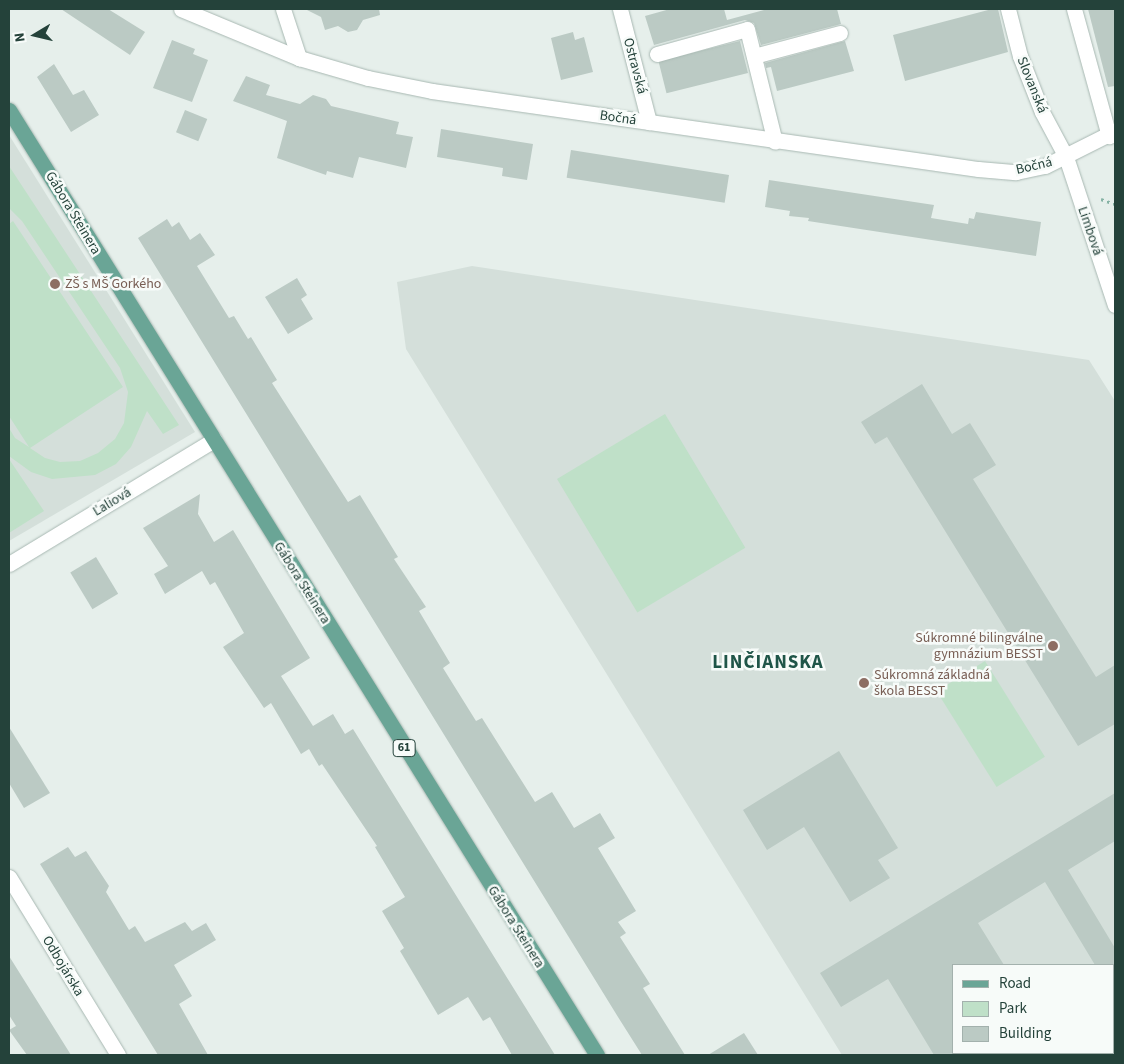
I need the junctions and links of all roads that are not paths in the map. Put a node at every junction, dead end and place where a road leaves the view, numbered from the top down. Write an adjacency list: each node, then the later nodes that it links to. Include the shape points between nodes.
1 (181, 9): 9 (street, Bočná)
2 (283, 9): 9 (street)
3 (620, 9): 11 (street, Ostravská)
4 (1008, 9): 14 (street, Slovanská, via 1023,64 1042,112)
5 (1074, 9): 12 (street)
6 (840, 33): 8 (street)
7 (657, 54): 8 (street, via 747,29)
8 (754, 56): 13 (street)
9 (299, 58): 11 (street, Bočná, via 432,91)
10 (9, 110): 16 (main road, Gábora Steinera / 61)
11 (649, 122): 13 (street, Bočná)
12 (1112, 134): 14 (street, Bočná)
13 (775, 142): 14 (street, Bočná, via 1016,172 1045,166)
14 (1066, 157): 15 (street, Limbová)
15 (1115, 305)
16 (214, 440): 17 (street, Ľaliová); 20 (main road, Gábora Steinera / 61)
17 (9, 564)
18 (9, 877): 19 (street, Odbojárska)
19 (118, 1055)
20 (597, 1055)

